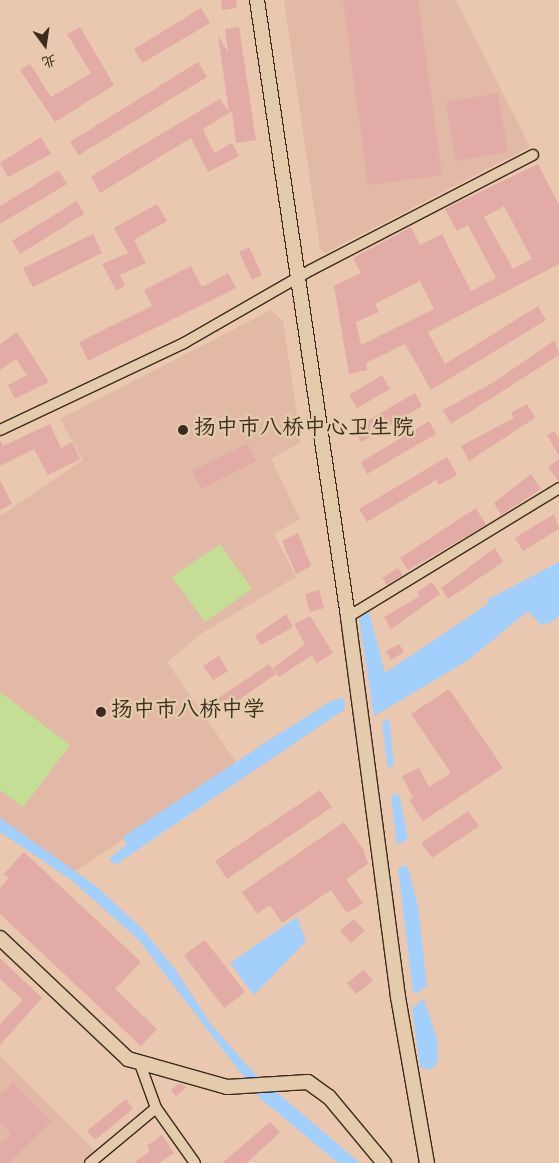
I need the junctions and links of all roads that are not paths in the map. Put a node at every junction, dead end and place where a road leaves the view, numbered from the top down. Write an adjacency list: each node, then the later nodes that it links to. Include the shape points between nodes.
1 (257, 0): 3 (street)
2 (533, 155): 3 (street)
3 (298, 280): 4 (street, via 184,344); 6 (street)
4 (0, 430)
5 (559, 488): 6 (street)
6 (348, 617): 13 (street, via 398,997)
7 (0, 938): 8 (street, via 128,1059)
8 (138, 1061): 9 (street); 12 (street, via 227,1087 308,1082 328,1097)
9 (156, 1108): 10 (street); 11 (street)
10 (90, 1163)
11 (195, 1163)
12 (384, 1163)
13 (427, 1163)

